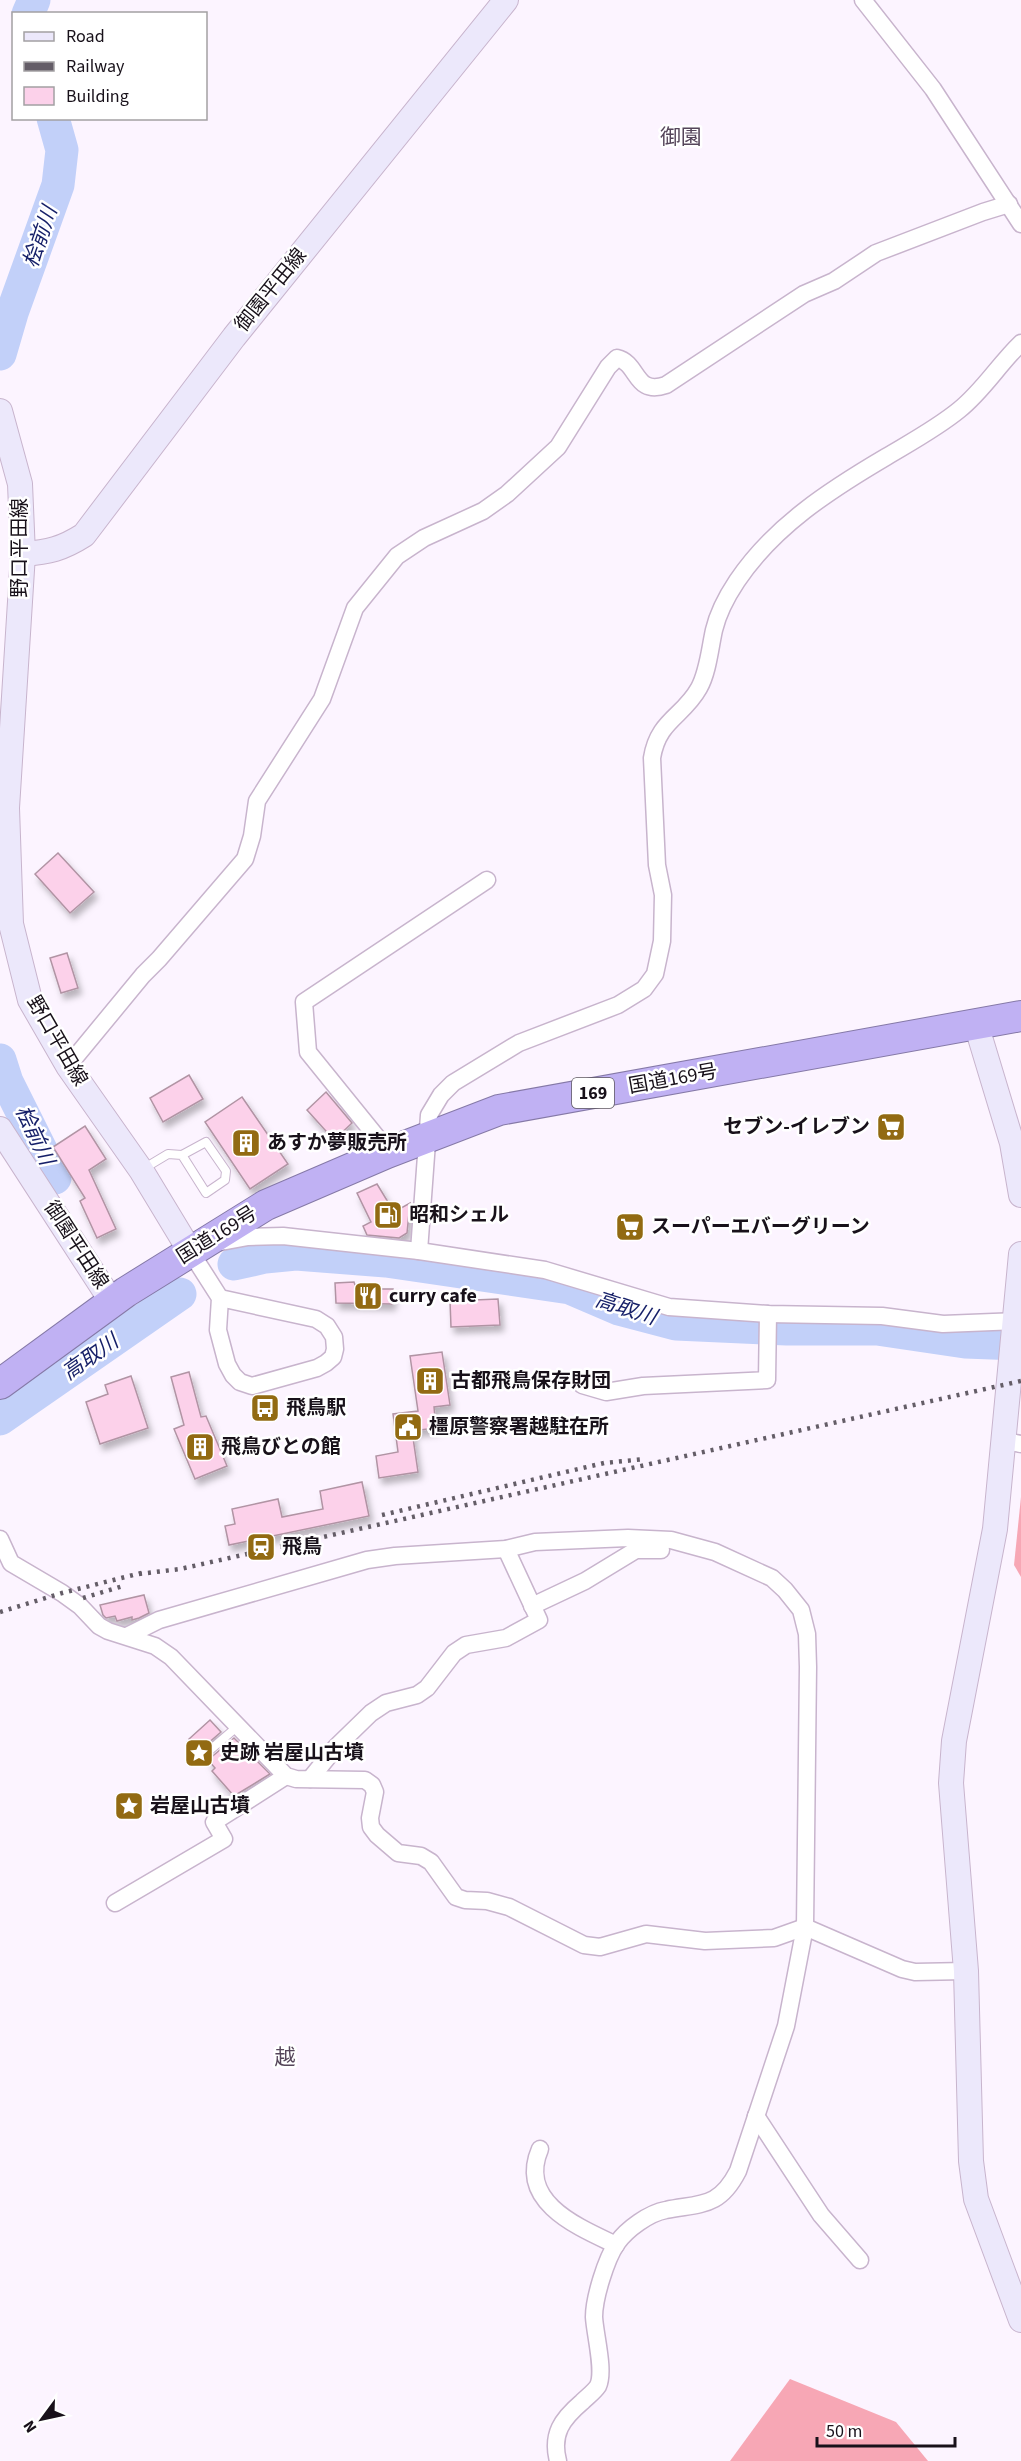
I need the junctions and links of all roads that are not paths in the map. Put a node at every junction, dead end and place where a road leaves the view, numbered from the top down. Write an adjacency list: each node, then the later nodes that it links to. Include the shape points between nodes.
1 (506, 0): 7 (main road, 御園平田線, via 234,336 84,535 63,547)
2 (863, 0): 3 (street, via 933,89)
3 (1010, 204): 4 (street); 13 (street, via 876,253 834,281 804,294 666,385 655,389 642,384 617,358 558,447 515,486 483,511 424,538 397,556 355,608 322,699 257,801 246,859)
4 (1021, 224)
5 (1021, 343): 15 (street, via 960,410 802,511 737,580 714,628 700,687 655,741 652,758 657,865 663,895 662,940 655,974 644,989 618,1005 519,1043 453,1083 433,1105)
6 (0, 411): 7 (main road, 野口平田線, via 20,484)
7 (23, 554): 8 (main road, 野口平田線)
8 (19, 614): 9 (main road); 13 (main road, 野口平田線, via 7,808 11,924 30,1000)
9 (0, 630)
10 (487, 880): 16 (street, via 304,1002 308,1052)
11 (1021, 1016): 12 (highway, 国道169号 / 169)
12 (976, 1024): 15 (highway, 国道169号 / 169, via 498,1110); 19 (main road, via 1012,1143)
13 (68, 1066): 18 (main road, 野口平田線)
14 (0, 1129): 24 (main road, 御園平田線)
15 (427, 1138): 16 (highway, 国道169号 / 169); 21 (street)
16 (387, 1153): 20 (highway, 国道169号 / 169, via 283,1196)
17 (182, 1155): 17 (lane, via 206,1142 226,1171 225,1180 206,1193); 18 (lane, via 168,1154)
18 (141, 1170): 20 (main road, 野口平田線)
19 (1021, 1195)
20 (190, 1251): 21 (street, via 227,1240 283,1236); 23 (street); 24 (highway, 国道169号 / 169)
21 (419, 1251): 25 (street, via 545,1270 669,1307)
22 (1021, 1254): 26 (main road)
23 (220, 1298): 23 (street, via 316,1319 334,1337 333,1357 317,1368 252,1386 240,1382 232,1376 218,1330)
24 (112, 1302): 27 (highway, 国道169号 / 169)
25 (768, 1324): 26 (street, via 882,1316); 28 (street, via 766,1380 643,1386 606,1392)
26 (1015, 1332): 29 (main road)
27 (0, 1384)
28 (582, 1385)
29 (1013, 1442): 41 (main road, via 954,1741 951,1783)
30 (0, 1539): 34 (street, via 6,1556 18,1569 62,1593 108,1631)
31 (671, 1540): 32 (street, via 535,1542); 33 (street, via 666,1549 636,1550 585,1581); 40 (street, via 715,1552 772,1578 801,1610 807,1634 808,1667)
32 (506, 1549): 33 (street); 34 (street, via 367,1560 159,1620)
33 (532, 1606): 38 (street, via 539,1620 506,1638 466,1645 454,1653 427,1688 417,1695 386,1703 371,1713 336,1746)
34 (127, 1636): 35 (street, via 155,1646 171,1657)
35 (238, 1726): 36 (lane); 37 (street)
36 (203, 1756)
37 (286, 1776): 38 (street); 39 (street, via 214,1822 224,1839)
38 (310, 1779): 40 (street, via 365,1780 375,1792 370,1818 377,1835 398,1853 421,1856 431,1862 456,1897 509,1907 584,1946 600,1947 646,1934 705,1941 766,1938)
39 (115, 1902)
40 (805, 1927): 41 (street, via 902,1969); 42 (street, via 786,2026)
41 (966, 1971): 46 (main road, via 969,2124 976,2199)
42 (756, 2116): 44 (street, via 738,2172 720,2196 709,2203 653,2214); 45 (street, via 821,2215)
43 (540, 2149): 44 (street, via 535,2160 536,2181 549,2204 571,2224)
44 (616, 2245): 47 (street, via 599,2289 594,2315 598,2385 560,2426 554,2446)
45 (860, 2260)
46 (1021, 2320)
47 (558, 2461)

